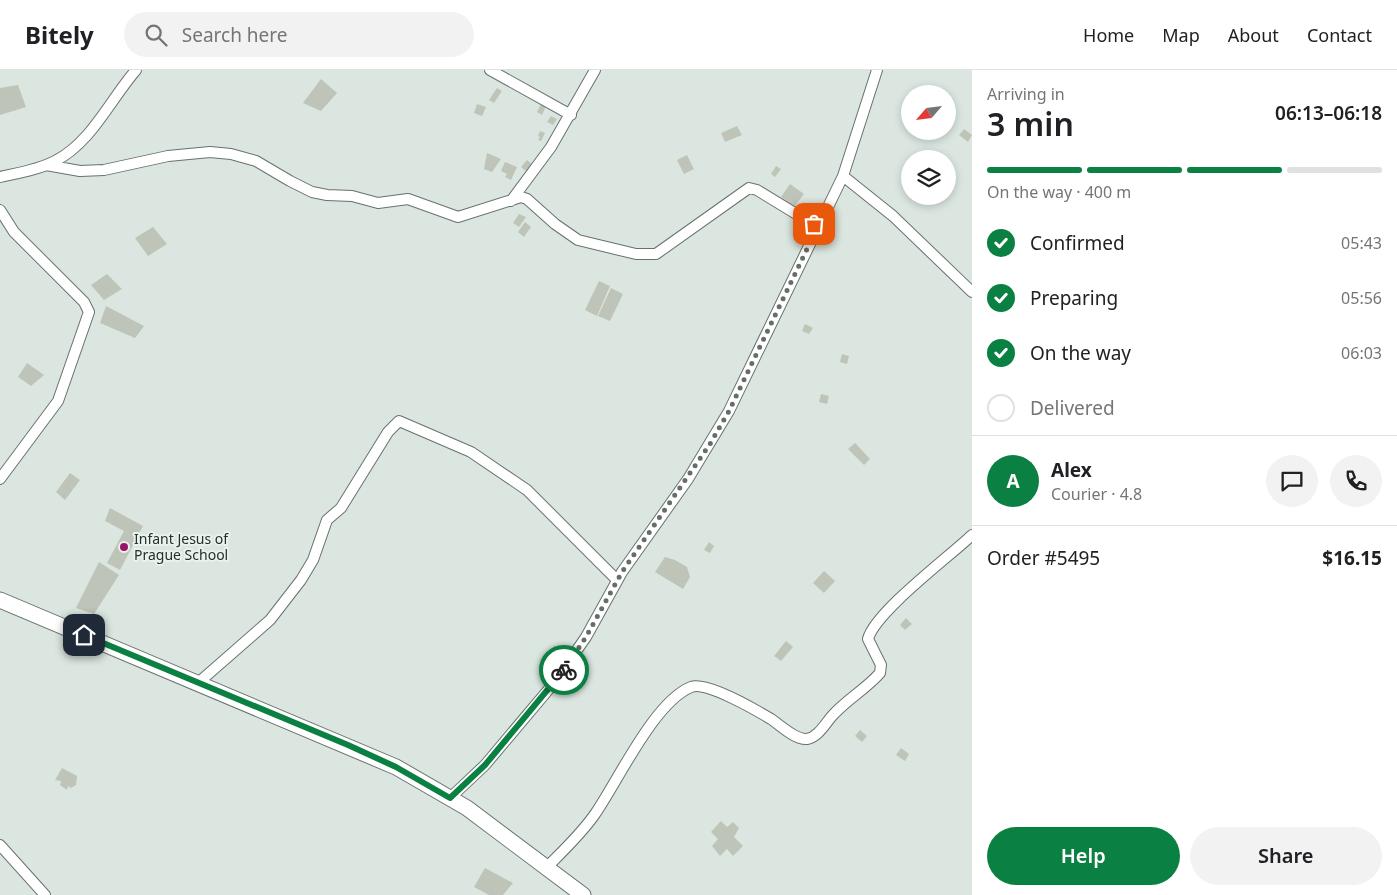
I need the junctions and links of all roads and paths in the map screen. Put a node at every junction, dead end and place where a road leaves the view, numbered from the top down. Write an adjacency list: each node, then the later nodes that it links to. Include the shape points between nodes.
1 (136, 70): 6 (street, via 86,136)
2 (490, 70): 5 (street)
3 (595, 70): 5 (street)
4 (877, 70): 7 (street)
5 (571, 114): 9 (street, via 533,173)
6 (46, 165): 8 (street); 9 (street, via 80,171 104,170 168,156 210,152 256,161 312,192 327,195 352,196 378,203 408,199 452,216)
7 (843, 176): 11 (street); 12 (street, via 893,216)
8 (0, 177)
9 (509, 203): 11 (street, via 520,197 527,198 578,240 648,256 656,254 749,188 758,190 812,223)
10 (0, 210): 13 (street, via 14,232 84,302 89,312 58,401)
11 (821, 220): 15 (street, via 729,411 688,479)
12 (972, 292)
13 (0, 480)
14 (972, 535): 20 (street, via 877,623 868,639 881,665 880,673 838,709 812,737 801,738 770,718 715,691 699,686 688,689 656,719 633,750 594,816)
15 (617, 580): 17 (street, via 527,490 471,452 399,421 388,432 340,508 328,520 311,565 301,580 270,620); 18 (street, via 586,637 554,683 485,765)
16 (0, 600): 17 (street)
17 (198, 682): 18 (street, via 388,763)
18 (450, 798): 20 (street)
19 (0, 845): 21 (street)
20 (547, 867): 22 (street)
21 (45, 895)
22 (583, 895)

